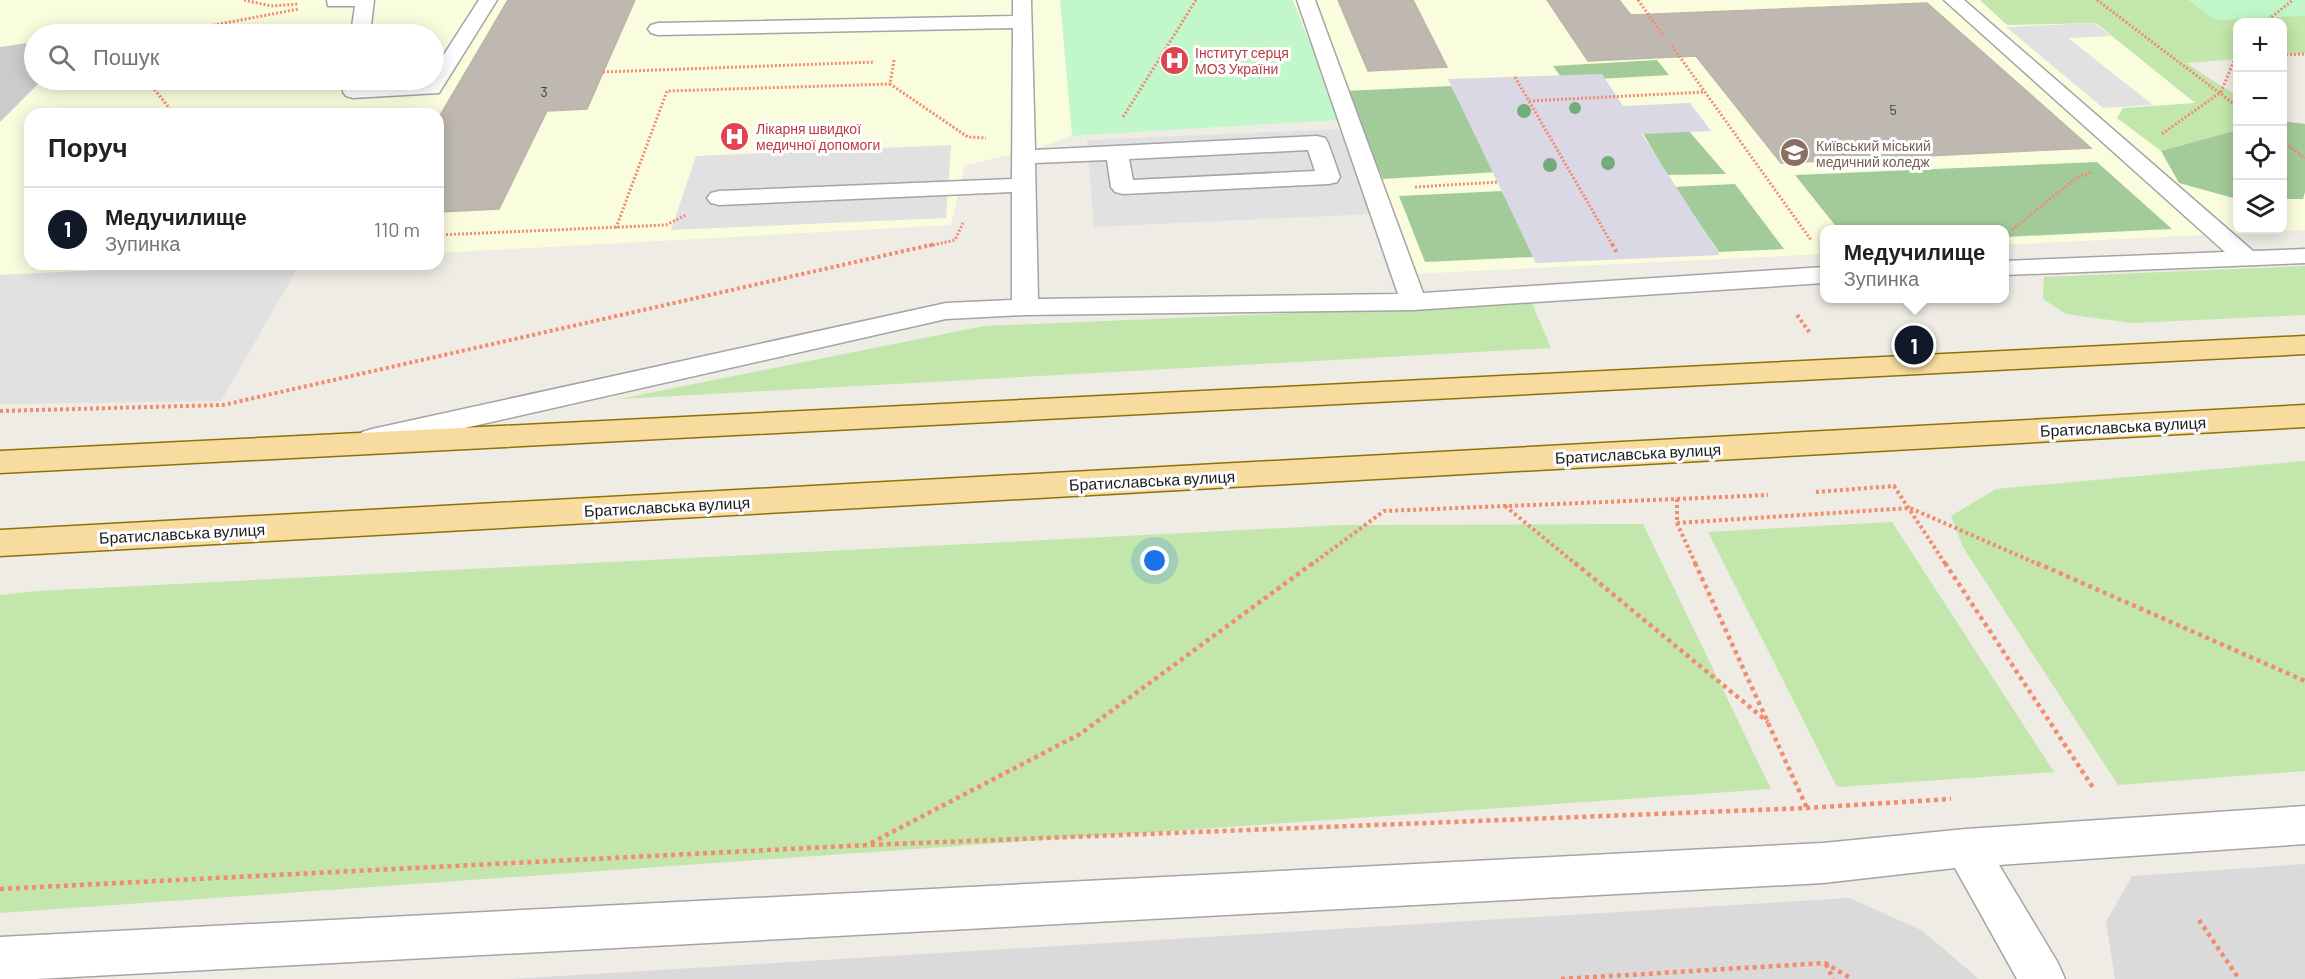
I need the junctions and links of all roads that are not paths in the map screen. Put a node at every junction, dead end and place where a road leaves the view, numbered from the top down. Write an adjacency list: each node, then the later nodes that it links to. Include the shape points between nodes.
1 (355, 0): 7 (lane)
2 (365, 0): 9 (lane)
3 (488, 0): 11 (lane)
4 (1022, 0): 8 (lane)
5 (1306, 0): 22 (lane)
6 (1953, 0): 19 (lane)
7 (336, 1)
8 (1023, 22): 10 (lane); 15 (lane)
9 (362, 24)
10 (658, 29)
11 (444, 70)
12 (353, 90): 13 (lane, via 353,93)
13 (412, 90)
14 (1117, 152): 14 (lane, via 1317,143 1329,177 1123,187); 15 (lane)
15 (1023, 153): 16 (lane)
16 (1024, 185): 17 (lane); 23 (lane)
17 (719, 198)
18 (2305, 256): 19 (lane)
19 (2248, 259): 20 (lane)
20 (2009, 268)
21 (1820, 275): 22 (lane)
22 (1413, 302): 23 (lane)
23 (1025, 307): 26 (lane, via 946,311)
24 (2305, 345): 26 (main road)
25 (2305, 416): 28 (main road, Братиславська вулиця)
26 (352, 444): 27 (main road)
27 (0, 462)
28 (0, 543)
29 (2305, 825): 30 (street)
30 (1966, 848): 31 (street, via 1823,863); 32 (street)
31 (0, 959)
32 (2042, 979)

